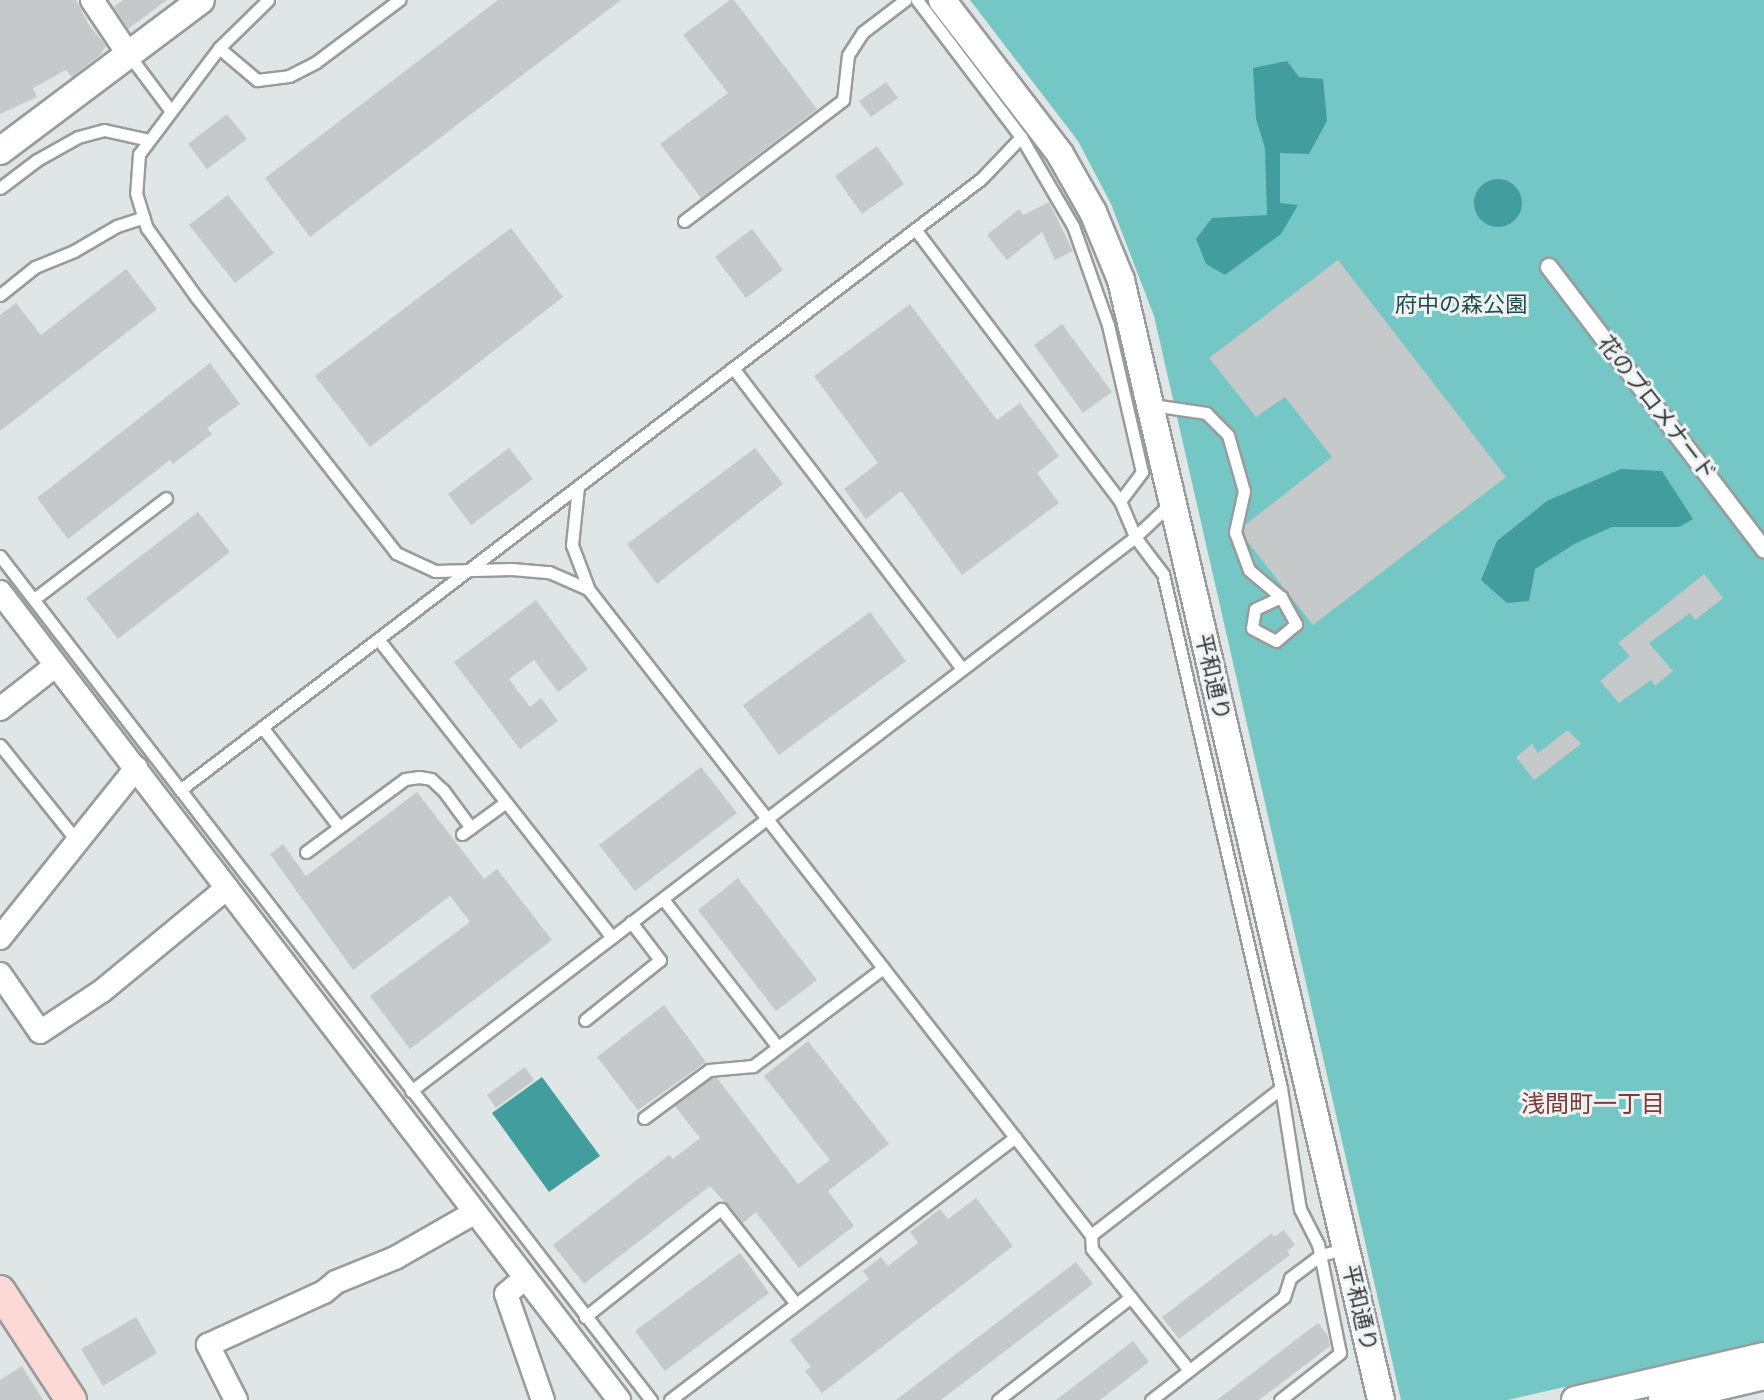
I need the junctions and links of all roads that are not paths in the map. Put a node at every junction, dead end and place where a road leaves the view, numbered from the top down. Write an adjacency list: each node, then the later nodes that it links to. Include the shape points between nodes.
1 (92, 0): 9 (street)
2 (201, 0): 9 (street)
3 (268, 0): 8 (lane)
4 (399, 0): 8 (lane, via 289,76 257,80)
5 (905, 0): 16 (lane, via 863,32 848,55 843,100)
6 (917, 0): 11 (lane)
7 (942, 0): 21 (street, 平和通り, via 1060,154 1086,198 1121,280)
8 (219, 48): 10 (lane)
9 (129, 55): 10 (lane); 13 (street)
10 (170, 110): 12 (lane)
11 (1021, 137): 17 (lane, via 981,179); 24 (lane, via 1073,226 1108,325 1142,472)
12 (149, 140): 14 (lane, via 104,130 78,137); 15 (lane, via 139,154 136,193)
13 (0, 151)
14 (0, 188)
15 (144, 217): 19 (lane, via 35,267); 29 (lane, via 197,298 396,553 435,571)
16 (684, 221)
17 (915, 229): 20 (lane); 24 (lane)
18 (1549, 267): 27 (street, 花のプロメナード)
19 (0, 295)
20 (733, 368): 22 (lane); 36 (lane)
21 (1151, 405): 25 (street, 平和通り); 32 (lane, via 1206,413 1228,435 1244,491 1235,532 1249,570)
22 (578, 487): 29 (lane); 30 (lane, via 572,545)
23 (166, 498): 33 (lane)
24 (1120, 501): 26 (lane)
25 (1173, 501): 26 (lane); 62 (street, 平和通り)
26 (1135, 537): 36 (lane); 56 (lane, via 1163,574)
27 (1764, 549)
28 (0, 556): 33 (lane)
29 (468, 571): 30 (lane, via 549,572); 34 (lane)
30 (589, 590): 43 (lane)
31 (0, 592): 35 (street)
32 (1281, 597)
33 (34, 599): 41 (lane)
34 (378, 639): 38 (lane); 42 (lane)
35 (55, 666): 37 (street); 40 (street)
36 (962, 669): 43 (lane)
37 (0, 709)
38 (262, 727): 41 (lane); 44 (lane)
39 (0, 745): 45 (lane)
40 (136, 768): 45 (street); 47 (street)
41 (180, 790): 57 (lane)
42 (506, 802): 44 (lane, via 467,831 431,779 405,779); 50 (lane)
43 (767, 819): 48 (lane); 52 (lane)
44 (339, 827): 46 (lane)
45 (76, 840): 51 (street)
46 (306, 852)
47 (227, 888): 53 (street, via 102,991 40,1032); 60 (street)
48 (663, 899): 49 (lane); 55 (lane)
49 (631, 922): 50 (lane); 54 (lane, via 660,960)
50 (612, 937): 57 (lane)
51 (0, 938)
52 (883, 968): 55 (lane); 59 (lane)
53 (0, 974)
54 (585, 1020)
55 (778, 1047): 58 (lane, via 753,1066 709,1070)
56 (1281, 1088): 61 (lane); 63 (lane, via 1300,1209)
57 (411, 1091): 68 (lane)
58 (644, 1118)
59 (1015, 1137): 61 (lane); 67 (lane)
60 (474, 1213): 64 (street); 73 (street, via 395,1258 208,1345)
61 (1091, 1235): 66 (lane, via 1092,1249)
62 (1346, 1249): 63 (lane); 81 (street, 平和通り)
63 (1320, 1255): 70 (lane, via 1290,1278 1284,1297); 80 (lane, via 1340,1353)
64 (524, 1279): 74 (street, via 506,1294); 75 (street)
65 (0, 1291): 72 (main road)
66 (1131, 1297): 70 (lane); 78 (lane)
67 (796, 1304): 68 (lane, via 721,1209); 77 (lane)
68 (585, 1317): 76 (lane)
69 (1764, 1356): 82 (street)
70 (1189, 1370): 79 (lane)
71 (1764, 1376): 83 (street)
72 (71, 1400)
73 (236, 1400)
74 (543, 1400)
75 (619, 1400)
76 (651, 1400)
77 (670, 1400)
78 (998, 1400)
79 (1151, 1400)
80 (1280, 1400)
81 (1381, 1400)
82 (1575, 1400)
83 (1662, 1400)

